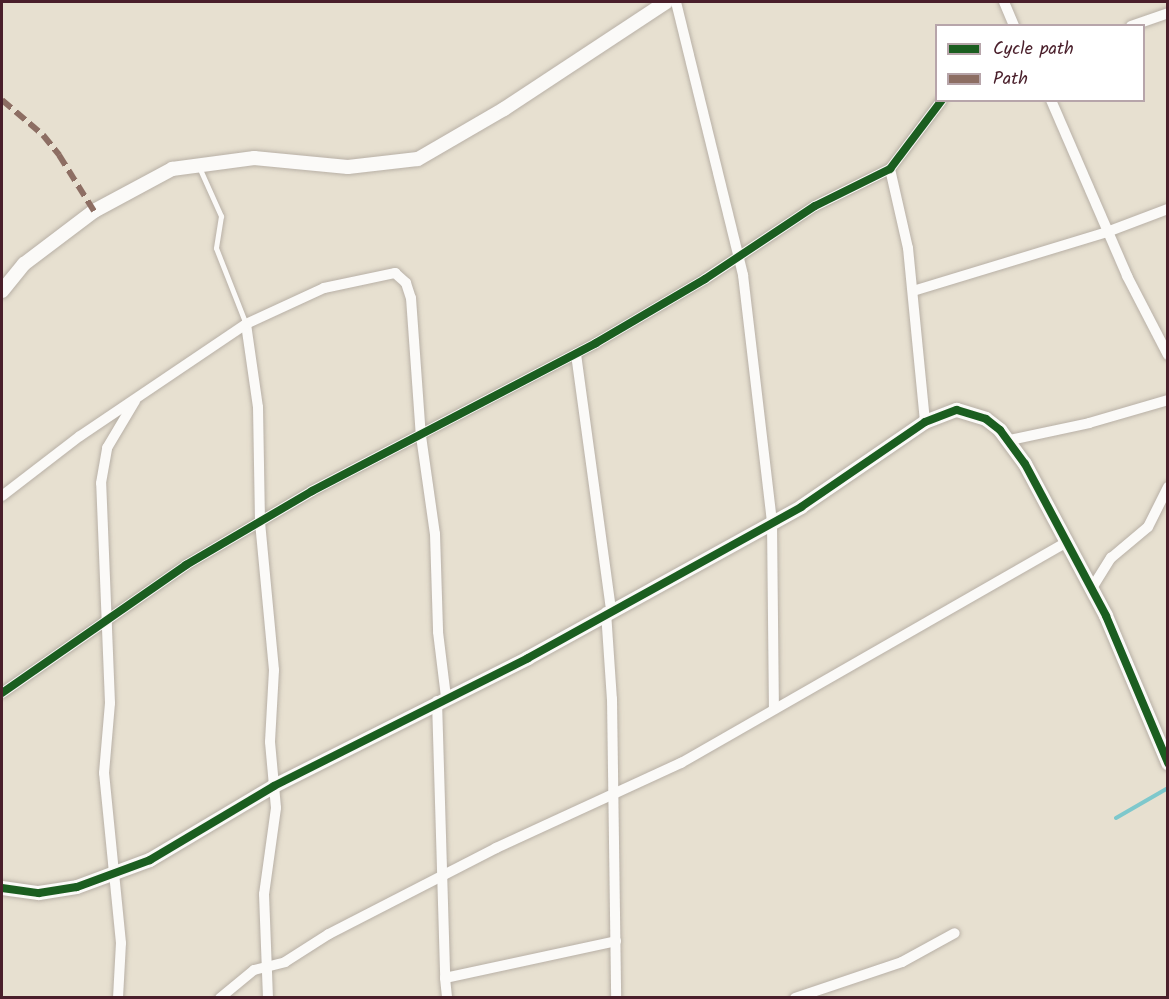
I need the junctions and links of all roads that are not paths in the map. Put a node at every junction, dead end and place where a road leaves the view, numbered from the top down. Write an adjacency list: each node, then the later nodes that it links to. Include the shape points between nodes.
1 (666, 2): 9 (street, via 504,109 418,159 373,168 254,158)
2 (676, 2): 13 (street)
3 (1004, 2): 5 (street)
4 (1167, 13): 6 (street)
5 (1013, 24)
6 (1137, 24)
7 (940, 102): 10 (street)
8 (1052, 102): 12 (street)
9 (196, 163): 14 (street, via 172,169 94,211 24,264); 16 (lane, via 221,216 217,252)
10 (890, 169): 13 (street, via 815,206); 15 (street, via 908,248)
11 (1167, 209): 12 (street)
12 (1107, 232): 15 (street); 18 (street)
13 (739, 256): 17 (street); 27 (street)
14 (2, 291)
15 (913, 291): 21 (street)
16 (246, 324): 19 (street); 22 (street, via 324,288 385,273 399,275 411,298); 26 (street, via 258,418)
17 (576, 354): 22 (street, via 512,384); 30 (street)
18 (1167, 355)
19 (138, 396): 25 (street); 31 (street, via 112,436 104,462)
20 (1167, 400): 23 (street, via 1089,423)
21 (925, 422): 23 (street, via 944,413 969,412 986,419); 27 (street)
22 (421, 436): 26 (street); 33 (street, via 435,534)
23 (1010, 440): 28 (street)
24 (1167, 487): 29 (street, via 1148,527 1111,558)
25 (2, 496)
26 (260, 522): 31 (street, via 186,565); 36 (street, via 274,670 270,742)
27 (772, 523): 30 (street); 34 (street)
28 (1067, 542): 29 (street); 34 (street)
29 (1092, 588): 35 (street)
30 (609, 611): 33 (street, via 537,653); 37 (street)
31 (105, 620): 32 (street); 39 (street, via 110,703 104,773)
32 (2, 693)
33 (442, 699): 36 (street, via 327,762); 38 (street)
34 (774, 709): 37 (street, via 681,764)
35 (1167, 763)
36 (274, 786): 39 (street, via 150,860); 43 (street, via 276,808 264,894)
37 (610, 795): 38 (street); 42 (street)
38 (445, 875): 43 (street, via 329,934 301,954); 44 (street)
39 (115, 876): 40 (street, via 39,892); 45 (street, via 121,943)
40 (2, 888)
41 (955, 933): 50 (street, via 894,965)
42 (616, 941): 44 (street); 49 (street)
43 (267, 965): 46 (street, via 254,970); 47 (street)
44 (445, 978): 48 (street)
45 (118, 998)
46 (220, 998)
47 (268, 998)
48 (447, 998)
49 (616, 998)
50 (795, 998)

